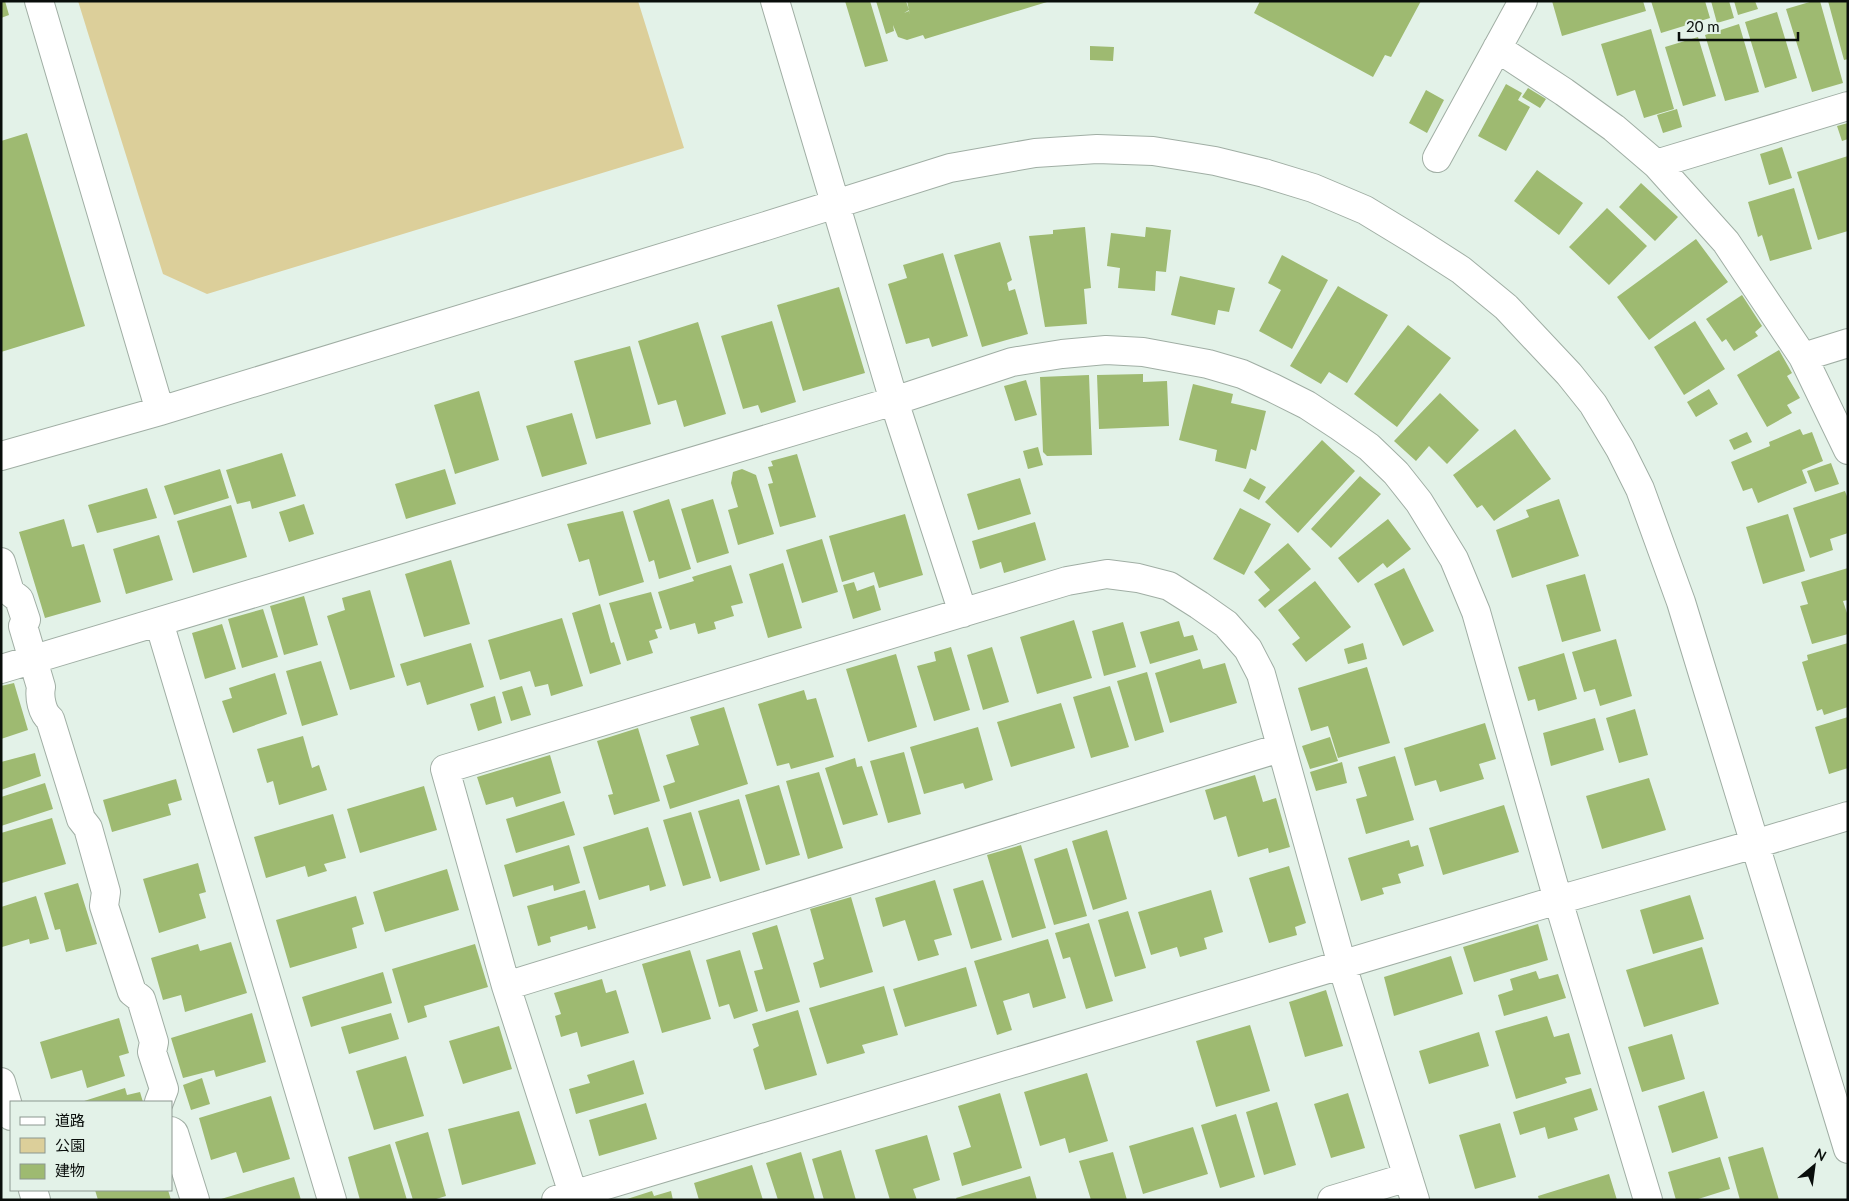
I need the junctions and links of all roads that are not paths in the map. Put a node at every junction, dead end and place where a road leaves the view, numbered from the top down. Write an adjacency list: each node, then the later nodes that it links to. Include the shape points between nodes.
1 (39, 1): 12 (street)
2 (775, 1): 8 (street)
3 (1523, 1): 4 (street)
4 (1497, 48): 6 (street); 7 (street, via 1614,128)
5 (1848, 106): 7 (street)
6 (1437, 158)
7 (1656, 164): 10 (street, via 1726,242)
8 (836, 203): 11 (street); 12 (street); 22 (street, via 950,168 1035,153 1097,149 1153,152 1215,161 1313,188 1366,210 1461,270 1506,307 1569,374 1593,404 1620,449 1640,489 1681,602)
9 (1848, 343): 10 (street)
10 (1803, 357): 13 (street)
11 (894, 401): 16 (street); 17 (street); 23 (street, via 1012,362 1106,350 1143,352 1179,357 1242,374 1307,405 1369,447 1396,473 1418,502 1466,584)
12 (160, 410): 14 (street)
13 (1848, 450)
14 (1, 456)
15 (1, 562): 18 (street, via 10,592 19,598)
16 (964, 613): 20 (street, via 1067,581 1107,574 1169,586 1226,624 1248,649 1260,674); 25 (street, via 445,769)
17 (159, 622): 18 (street); 34 (street)
18 (33, 660): 19 (street); 27 (street, via 45,715 50,719 81,819 88,828 106,892 104,906 132,992 141,999 154,1042 152,1052 164,1089)
19 (1, 669)
20 (1280, 748): 24 (street); 25 (street)
21 (1848, 816): 22 (street)
22 (1755, 844): 23 (street); 30 (street)
23 (1558, 900): 24 (street); 36 (street)
24 (1342, 965): 31 (street); 32 (street)
25 (506, 986): 32 (street)
26 (1, 1082): 28 (street)
27 (159, 1101)
28 (10, 1113)
29 (172, 1132): 33 (street)
30 (1848, 1149)
31 (1412, 1188): 35 (street)
32 (568, 1198)
33 (195, 1200)
34 (332, 1200)
35 (1332, 1200)
36 (1648, 1200)

